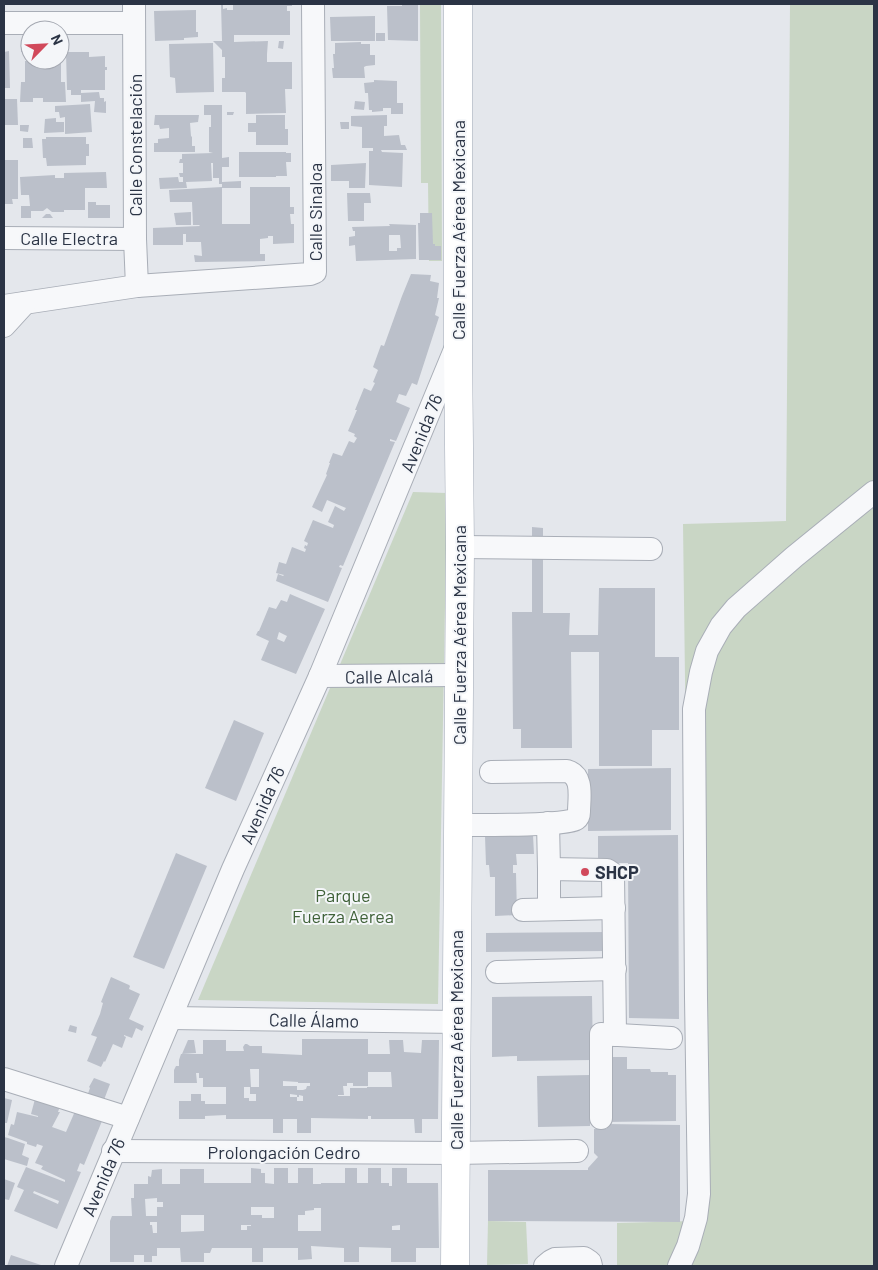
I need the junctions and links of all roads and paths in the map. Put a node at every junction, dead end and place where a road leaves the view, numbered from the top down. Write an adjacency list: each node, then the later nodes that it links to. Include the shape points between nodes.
1 (313, 4): 7 (street, Calle Sinaloa, via 315,272)
2 (458, 4): 10 (main road, Calle Fuerza Aérea Mexicana)
3 (134, 14): 4 (street); 6 (street, Calle Constelación)
4 (4, 23)
5 (4, 238): 6 (street, Calle Electra)
6 (135, 239): 7 (street, Calle Constelación)
7 (137, 286): 8 (street)
8 (14, 304): 9 (street)
9 (4, 326)
10 (458, 344): 12 (main road, Calle Fuerza Aérea Mexicana); 15 (street, Avenida 76)
11 (874, 492): 39 (street, via 736,608 707,651 701,672 694,709 699,1194 696,1218)
12 (460, 547): 13 (street); 14 (main road, Calle Fuerza Aérea Mexicana)
13 (651, 549)
14 (458, 675): 15 (street, Calle Alcalá); 18 (main road, Calle Fuerza Aérea Mexicana)
15 (320, 676): 25 (street, Avenida 76, via 233,869)
16 (491, 772): 17 (street, via 567,771 575,775 579,782 576,820)
17 (548, 824): 18 (street); 19 (street)
18 (458, 825): 26 (main road, Calle Fuerza Aérea Mexicana)
19 (549, 869): 20 (street, via 607,870 614,877); 21 (street)
20 (614, 908): 21 (street); 23 (street)
21 (549, 909): 22 (street)
22 (524, 910)
23 (615, 969): 24 (street); 27 (street)
24 (497, 972)
25 (171, 1018): 26 (street, Calle Álamo); 30 (street, Avenida 76)
26 (457, 1022): 34 (main road, Calle Fuerza Aérea Mexicana)
27 (615, 1034): 28 (street); 31 (street, via 601,1034)
28 (671, 1038)
29 (4, 1079): 30 (street)
30 (128, 1118): 32 (street, Avenida 76)
31 (601, 1118)
32 (113, 1151): 34 (street, Prolongación Cedro); 35 (street, Avenida 76)
33 (577, 1151): 34 (street, Prolongación Cedro)
34 (455, 1154): 36 (main road, Calle Fuerza Aérea Mexicana)
35 (66, 1266)
36 (455, 1266)
37 (545, 1266): 38 (street, via 556,1259 584,1258)
38 (592, 1266)
39 (679, 1266)

